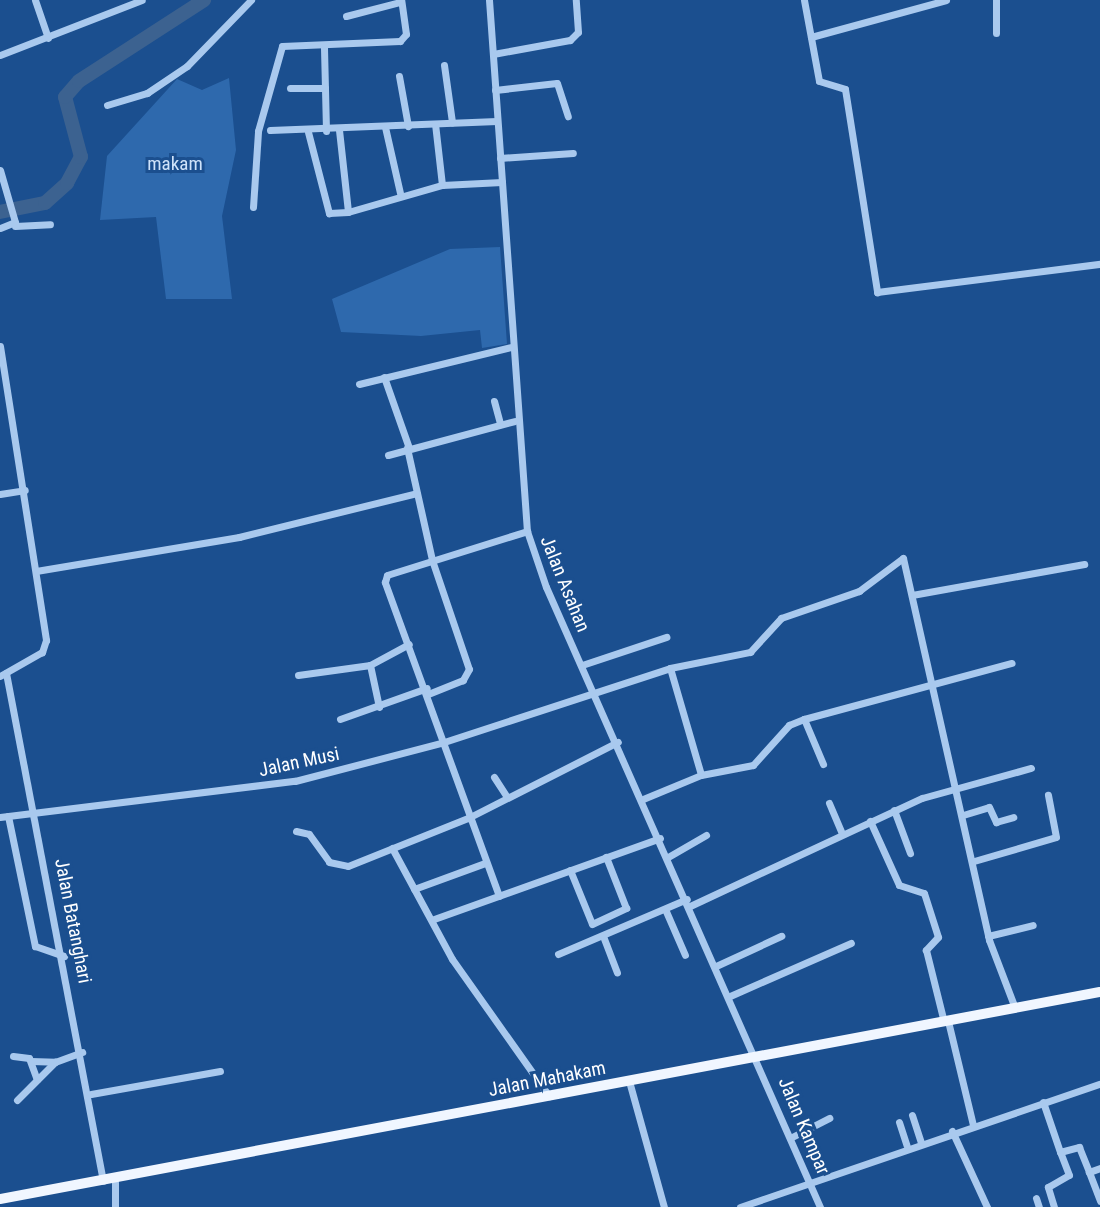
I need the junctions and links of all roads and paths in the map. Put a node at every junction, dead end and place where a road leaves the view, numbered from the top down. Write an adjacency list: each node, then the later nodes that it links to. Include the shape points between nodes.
1 (35, 0): 13 (street)
2 (142, 0): 13 (street)
3 (251, 0): 22 (street, via 187,66 147,93)
4 (489, 0): 15 (street, Jalan Asahan)
5 (576, 0): 15 (street, via 578,32 570,40)
6 (804, 0): 12 (street)
7 (946, 0): 12 (street)
8 (996, 0): 11 (street)
9 (401, 1): 10 (street); 14 (street, via 403,39)
10 (346, 16)
11 (996, 33)
12 (811, 37): 44 (street, via 819,82 845,89 877,292)
13 (48, 38): 16 (street)
14 (324, 48): 20 (street); 39 (street, via 289,44 258,131)
15 (493, 54): 21 (street, Jalan Asahan)
16 (0, 55)
17 (444, 65): 25 (street)
18 (399, 76): 28 (street)
19 (290, 88): 20 (street)
20 (325, 88): 31 (street)
21 (495, 90): 23 (street, via 557,83); 24 (street, Jalan Asahan)
22 (107, 105)
23 (568, 116)
24 (497, 121): 25 (street); 34 (street, Jalan Asahan)
25 (452, 122): 26 (street)
26 (435, 124): 28 (street); 37 (street)
27 (385, 127): 28 (street); 30 (street); 38 (street)
28 (408, 127)
29 (270, 130): 32 (street)
30 (339, 130): 31 (street); 40 (street)
31 (326, 131): 32 (street)
32 (308, 132): 40 (street, via 329,213)
33 (573, 153): 34 (street)
34 (500, 158): 36 (street, Jalan Asahan)
35 (0, 170): 42 (street)
36 (502, 182): 37 (street); 45 (street, Jalan Asahan)
37 (442, 185): 38 (street)
38 (400, 193): 40 (street)
39 (253, 207)
40 (348, 212)
41 (50, 223): 42 (street)
42 (15, 224): 43 (street)
43 (0, 228)
44 (1100, 264)
45 (511, 347): 47 (street); 50 (street, Jalan Asahan)
46 (1, 351): 54 (street)
47 (384, 377): 48 (street); 52 (street)
48 (359, 383)
49 (495, 401): 51 (street)
50 (515, 421): 51 (street); 57 (street, Jalan Asahan)
51 (500, 424): 52 (street)
52 (408, 448): 53 (street); 55 (street)
53 (388, 455)
54 (25, 490): 56 (street); 60 (street)
55 (417, 493): 58 (street); 60 (street, via 239,537)
56 (0, 495)
57 (527, 531): 58 (street); 65 (street, Jalan Asahan)
58 (432, 560): 63 (street, via 385,577); 71 (street, via 470,669 463,680)
59 (1084, 564): 61 (street)
60 (36, 571): 68 (street, via 45,648)
61 (912, 595): 67 (street, Jalan Musi, via 904,562 859,591 781,618 751,650); 70 (street)
62 (666, 637): 65 (street)
63 (410, 644): 66 (street); 71 (street)
64 (1012, 663): 70 (street)
65 (582, 665): 72 (street, Jalan Asahan)
66 (370, 666): 69 (street); 73 (street)
67 (670, 668): 72 (street, Jalan Musi); 79 (street)
68 (3, 675): 88 (street, Jalan Batanghari)
69 (298, 675)
70 (931, 680): 75 (street); 82 (street)
71 (428, 691): 73 (street); 77 (street)
72 (594, 691): 76 (street, Jalan Asahan); 77 (street, Jalan Musi)
73 (379, 707): 74 (street)
74 (340, 719)
75 (804, 719): 78 (street); 79 (street, via 789,725 752,765)
76 (618, 742): 84 (street); 85 (street, Jalan Asahan)
77 (441, 743): 88 (street, Jalan Musi, via 295,781); 92 (street)
78 (823, 764)
79 (699, 768): 85 (street)
80 (1031, 768): 82 (street)
81 (494, 777): 84 (street)
82 (956, 785): 87 (street); 89 (street)
83 (1048, 795): 102 (street, via 1056,837)
84 (507, 797): 92 (street)
85 (643, 799): 97 (street, Jalan Asahan)
86 (829, 803): 95 (street)
87 (894, 810): 93 (street); 99 (street)
88 (36, 813): 90 (street, Jalan Musi); 117 (street, Jalan Batanghari)
89 (963, 815): 91 (street, via 989,807 996,822); 102 (street)
90 (4, 816): 117 (street, via 34,946)
91 (1013, 817)
92 (468, 818): 98 (street); 103 (street)
93 (870, 821): 95 (street); 123 (street, via 899,885 924,893 938,937 926,950)
94 (296, 831): 98 (street, via 309,834 321,856 339,867)
95 (842, 833): 107 (street)
96 (706, 835): 101 (street)
97 (660, 838): 100 (street); 101 (street, Jalan Asahan)
98 (392, 848): 105 (street)
99 (911, 853)
100 (606, 857): 104 (street); 104 (street, via 626,908 592,924)
101 (668, 857): 107 (street, Jalan Asahan)
102 (974, 861): 113 (street)
103 (485, 863): 105 (street); 106 (street)
104 (570, 870): 106 (street)
105 (414, 889): 109 (street)
106 (499, 896): 109 (street)
107 (688, 903): 108 (street); 118 (street, Jalan Asahan)
108 (665, 909): 111 (street); 116 (street)
109 (434, 919): 134 (street, via 452,959)
110 (1033, 925): 113 (street)
111 (603, 936): 115 (street); 119 (street)
112 (781, 936): 118 (street)
113 (988, 936): 122 (street)
114 (851, 943): 121 (street)
115 (558, 954)
116 (685, 955)
117 (64, 956): 124 (street, Jalan Batanghari)
118 (716, 966): 121 (street, Jalan Asahan)
119 (617, 972)
120 (1100, 992): 122 (main road, Jalan Mahakam)
121 (730, 996): 126 (street, Jalan Asahan)
122 (1015, 1008): 123 (main road, Jalan Mahakam)
123 (946, 1021): 126 (main road, Jalan Mahakam); 140 (street)
124 (82, 1052): 128 (street); 133 (street, Jalan Batanghari)
125 (13, 1056): 127 (street)
126 (758, 1058): 131 (main road, Jalan Mahakam); 142 (street, Jalan Kampar)
127 (31, 1061): 128 (street); 130 (street)
128 (55, 1062): 130 (street)
129 (220, 1071): 133 (street)
130 (37, 1080): 135 (street)
131 (629, 1081): 134 (main road, Jalan Mahakam); 154 (street)
132 (1100, 1084): 136 (street)
133 (91, 1094): 149 (street, Jalan Batanghari)
134 (549, 1096): 149 (main road, Jalan Mahakam)
135 (17, 1100)
136 (1043, 1102): 140 (street); 145 (street)
137 (912, 1115): 143 (street)
138 (830, 1118): 142 (street)
139 (900, 1122): 144 (street)
140 (973, 1125): 141 (street)
141 (953, 1132): 143 (street); 157 (street)
142 (792, 1137): 148 (street, Jalan Kampar)
143 (921, 1142): 144 (street)
144 (907, 1146): 148 (street)
145 (1060, 1152): 147 (street, via 1079,1147); 159 (street, via 1069,1175 1048,1187)
146 (1100, 1168): 147 (street)
147 (1089, 1172): 152 (street)
148 (810, 1181): 155 (street); 156 (street, Jalan Kampar)
149 (109, 1182): 151 (main road, Jalan Mahakam); 153 (street, Jalan Batanghari)
150 (1036, 1198): 158 (street)
151 (0, 1199)
152 (1100, 1200)
153 (115, 1207)
154 (664, 1207)
155 (740, 1207)
156 (820, 1207)
157 (987, 1207)
158 (1039, 1207)
159 (1054, 1207)

